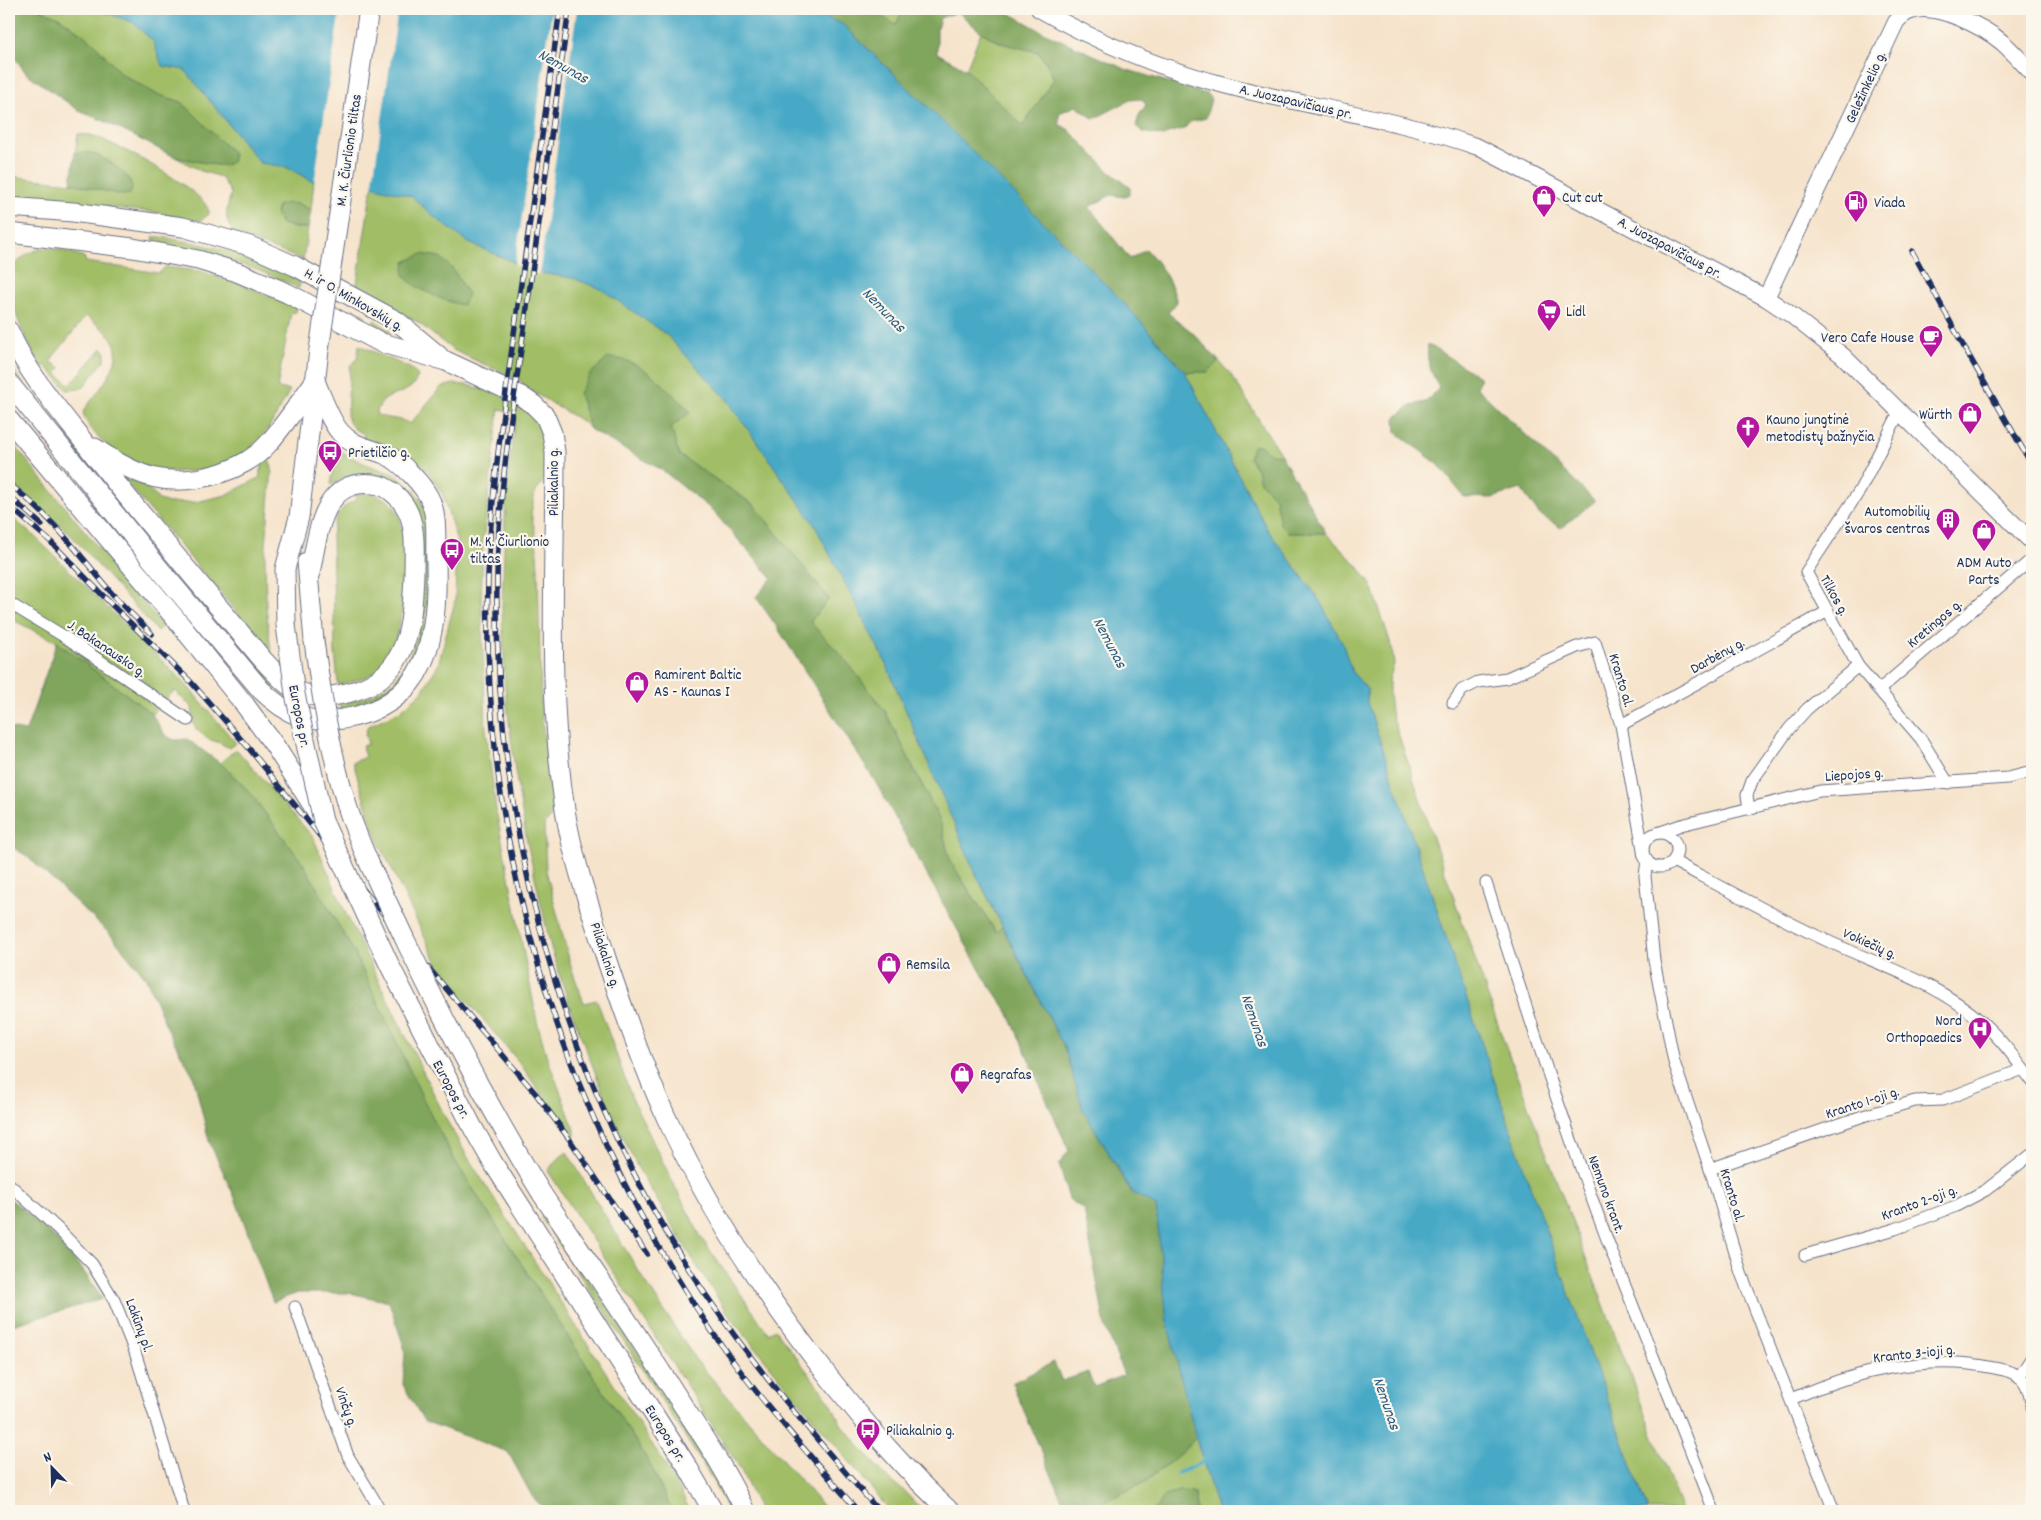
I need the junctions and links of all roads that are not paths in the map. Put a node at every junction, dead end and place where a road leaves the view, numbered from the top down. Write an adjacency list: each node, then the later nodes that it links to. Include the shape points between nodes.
1 (369, 9): 9 (main road, M. K. Čiurlionio tiltas, bridge)
2 (1039, 9): 6 (main road, A. Juozapavičiaus pr., via 1094,38 1164,67 1240,89 1437,133 1478,147)
3 (2032, 73): 6 (main road, Geležinkelio g., via 2004,44 1977,26 1927,9 1912,10 1902,15 1892,29)
4 (9, 206): 8 (main road, H. ir O. Minkovskių g., via 183,228 250,246 295,266 398,322)
5 (9, 233): 8 (main road, H. ir O. Minkovskių g., via 133,248 198,260 287,293 382,343)
6 (1766, 298): 11 (main road, A. Juozapavičiaus pr., via 1824,339)
7 (9, 332): 13 (main road, via 19,355 40,387)
8 (446, 362): 51 (main road, Piliakalnio g., via 528,400 545,416 552,433 555,452 552,624 565,812 582,881 616,986 666,1117 735,1245 792,1330 851,1405 925,1489)
9 (315, 381): 10 (main road, via 340,433 354,444 386,455 409,473 420,483 435,515 434,616 430,645 418,673 406,690 380,708 329,721 308,720 277,706 157,566); 13 (main road, via 266,446 252,458 198,480 166,480 120,466); 14 (main road)
10 (9, 383)
11 (1900, 411): 15 (main road, A. Juozapavičiaus pr.); 19 (street, Tilkos g., via 1860,490 1806,572)
12 (9, 420): 28 (main road, via 250,712)
13 (81, 439): 17 (main road, via 264,661 285,682 299,692 334,696 376,682 390,671 400,655 408,636 412,612 414,540 403,504 381,484 354,484 337,493 326,509)
14 (299, 516): 17 (main road); 28 (main road, Europos pr., bridge, via 285,569 286,625 295,694)
15 (2032, 542)
16 (2032, 559): 21 (street, Kretingos g.)
17 (310, 573): 50 (main road, Europos pr., bridge, via 314,641 331,747 350,813 375,876 486,1099 542,1194 709,1447)
18 (9, 603): 23 (street, J. Bakanausko g.)
19 (1828, 612): 20 (street, Tilkos g.); 24 (street, Darbėnų g.)
20 (1858, 666): 21 (street, Tilkos g.); 27 (street, via 1807,709 1789,729 1752,781 1747,795)
21 (1879, 690): 26 (street, Tilkos g., via 1921,739)
22 (1453, 703): 24 (street, Kranto al., via 1462,690 1478,682 1508,678 1577,647 1596,642)
23 (188, 720)
24 (1621, 725): 29 (street, Kranto al.)
25 (2032, 772): 26 (street, Liepojos g., via 2008,778)
26 (1948, 783): 27 (street, Liepojos g., via 1820,791)
27 (1749, 808): 30 (street, Liepojos g.)
28 (322, 821): 49 (main road, Europos pr., bridge, via 389,964 473,1128 690,1471)
29 (1639, 823): 31 (street); 33 (street, Kranto al.)
30 (1680, 825): 31 (street, Liepojos g.); 32 (street)
31 (1656, 834): 32 (street, via 1664,834); 33 (street, Kranto al., via 1645,843)
32 (1674, 840): 34 (street, via 1677,850)
33 (1648, 858): 34 (street, Kranto al., via 1665,866); 39 (street, Kranto al., via 1645,876 1654,960 1674,1062)
34 (1673, 861): 36 (street, Vokiečių g., via 1816,936 1924,984 1982,1022)
35 (1486, 882): 52 (street, Nemuno krant., via 1575,1152)
36 (2023, 1069): 37 (street, Vokiečių g.); 39 (street, Kranto 1-oji g., via 1943,1100 1915,1101 1872,1113)
37 (2032, 1081)
38 (2032, 1154): 41 (street, Kranto 2-oji g., via 1986,1190 1956,1206 1895,1229)
39 (1710, 1169): 45 (street, Kranto al., via 1741,1273)
40 (9, 1184): 47 (street, Lakūnų pl., via 92,1264 114,1300 135,1352)
41 (1805, 1255)
42 (295, 1307): 48 (street, Vinčų g., via 348,1456)
43 (2032, 1357): 44 (street)
44 (2019, 1377): 45 (street, Kranto 3-ioji g., via 2005,1370 1957,1362 1901,1366 1846,1379); 46 (street, via 2026,1386)
45 (1791, 1399): 53 (street, Kranto al.)
46 (2032, 1407)
47 (184, 1511)
48 (381, 1511)
49 (712, 1511)
50 (744, 1511)
51 (950, 1511)
52 (1714, 1511)
53 (1834, 1511)

